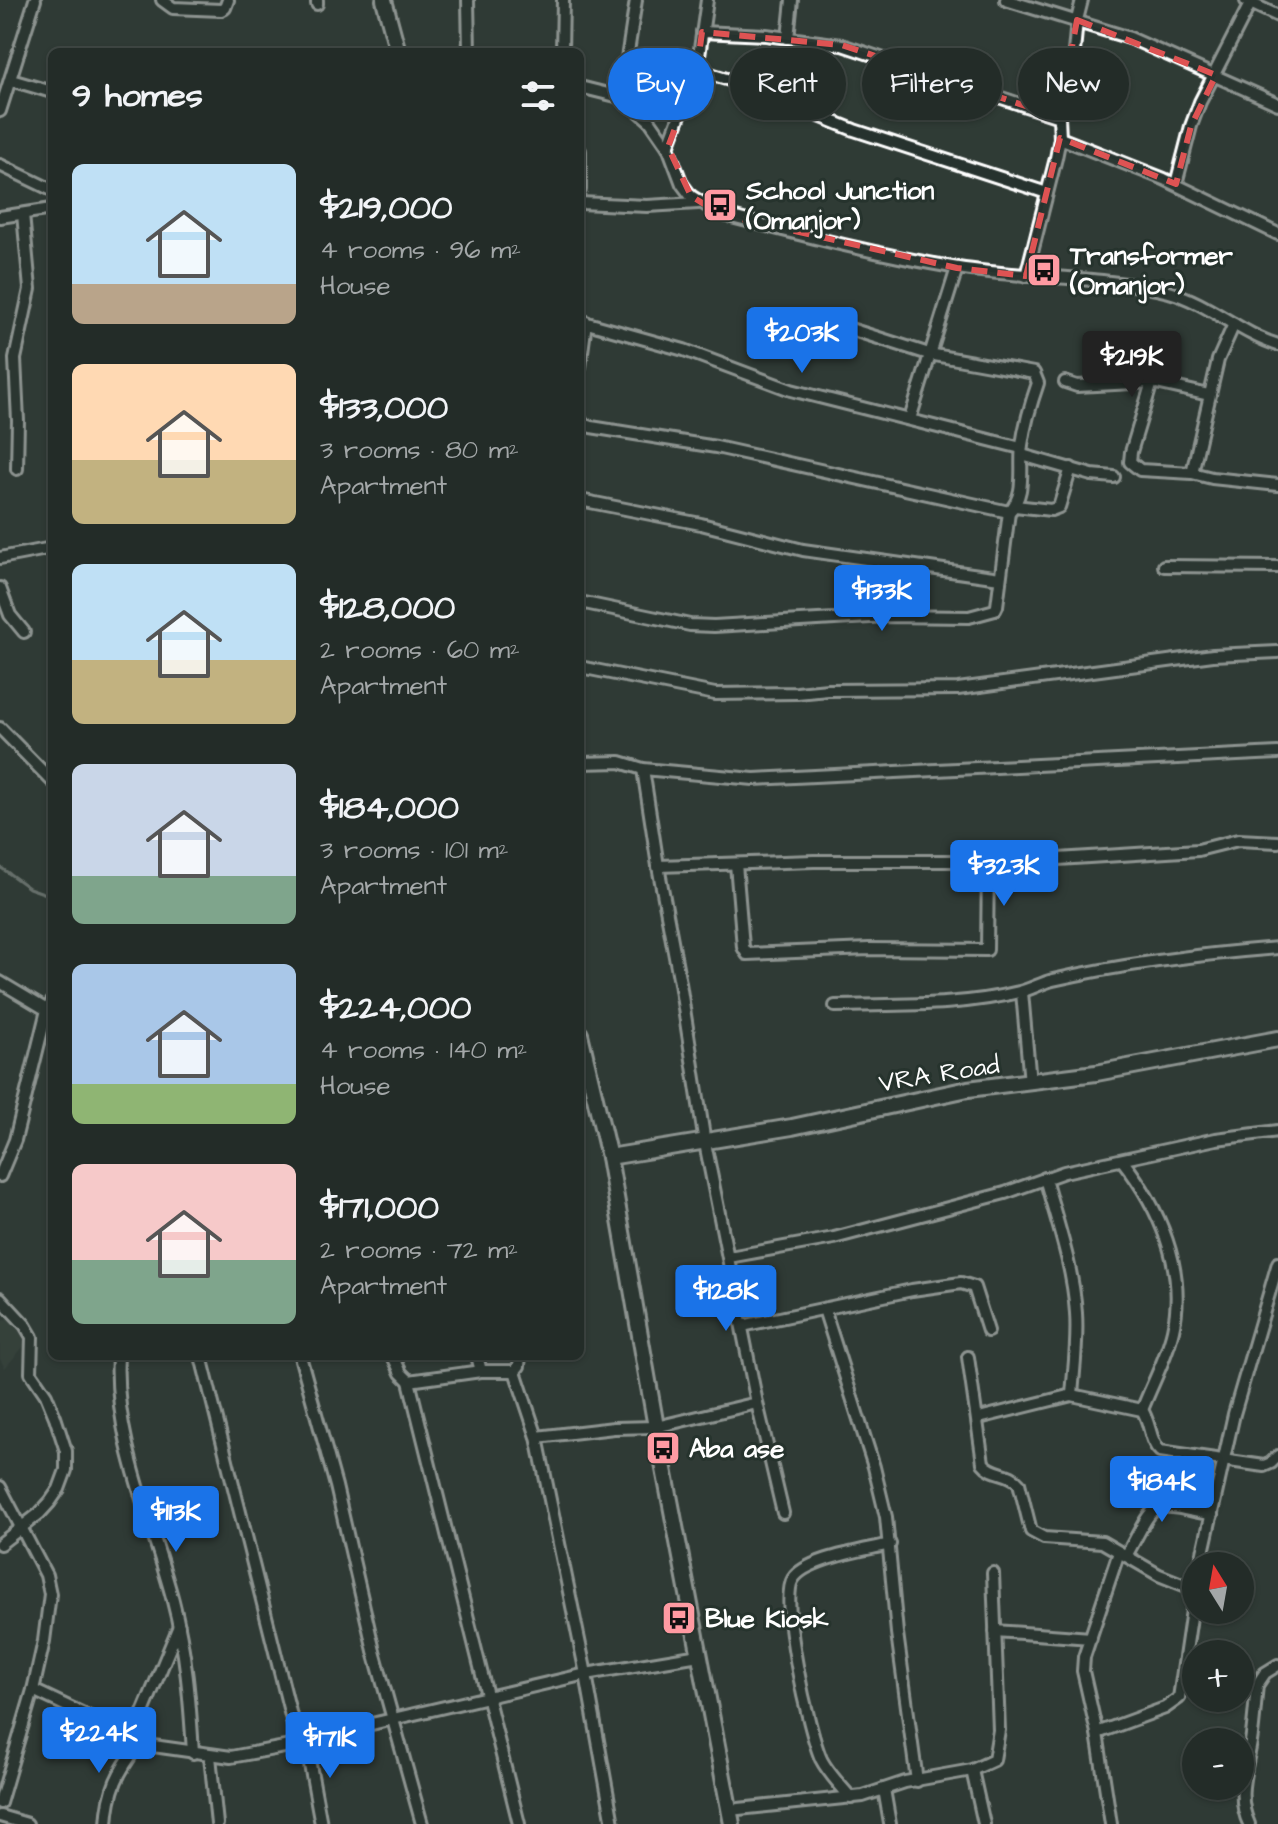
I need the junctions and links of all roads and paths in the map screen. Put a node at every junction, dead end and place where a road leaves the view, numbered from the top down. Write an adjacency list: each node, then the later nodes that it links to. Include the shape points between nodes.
1 (35, 0): 25 (street)
2 (162, 0): 3 (street, via 173,8 208,10 221,10)
3 (228, 0)
4 (384, 0): 17 (street)
5 (468, 0): 18 (street)
6 (563, 0): 19 (street)
7 (636, 0): 20 (street)
8 (707, 0): 15 (street)
9 (792, 0): 16 (street)
10 (1006, 0): 14 (street)
11 (1082, 0): 14 (street)
12 (1248, 2): 13 (street); 24 (street)
13 (1278, 16)
14 (1077, 20): 22 (street); 24 (street)
15 (702, 32): 16 (street); 21 (street)
16 (788, 38): 29 (street, via 842,45)
17 (397, 48)
18 (469, 48)
19 (562, 48)
20 (629, 48)
21 (700, 48)
22 (1074, 48)
23 (714, 75): 40 (street, via 854,130)
24 (1216, 75): 30 (street); 38 (street, via 1191,126)
25 (11, 80): 27 (street); 31 (street)
26 (584, 88): 28 (street)
27 (48, 91)
28 (608, 95)
29 (1018, 104)
30 (1278, 104)
31 (0, 111)
32 (649, 120): 36 (street)
33 (678, 120): 36 (street)
34 (1059, 120): 35 (street)
35 (1060, 138): 38 (street); 40 (street)
36 (668, 147): 42 (street, via 682,184)
37 (0, 165): 39 (street)
38 (1176, 184): 46 (street)
39 (48, 188)
40 (1047, 193): 48 (street)
41 (584, 203): 42 (street)
42 (698, 203): 47 (street, via 720,214)
43 (48, 210): 44 (street)
44 (23, 214): 45 (street); 61 (street, via 30,289 15,359)
45 (0, 217)
46 (1278, 234)
47 (957, 268): 48 (street); 53 (street)
48 (1026, 276): 51 (street, via 1166,292 1197,302)
49 (780, 317): 53 (street, via 847,328)
50 (584, 322): 57 (street, via 684,350 791,390)
51 (1234, 324): 52 (street); 56 (street)
52 (1278, 345)
53 (929, 354): 57 (street); 59 (street, via 1034,373 1038,383)
54 (1065, 382): 55 (street)
55 (1152, 382): 56 (street); 62 (street, via 1130,462 1140,470)
56 (1209, 395): 62 (street)
57 (910, 419): 59 (street)
58 (584, 425): 66 (street)
59 (1022, 451): 60 (street); 66 (street, via 1022,478)
60 (1071, 468): 63 (street); 66 (street, via 1059,507)
61 (17, 469)
62 (1192, 473): 64 (street)
63 (1114, 477)
64 (1278, 485)
65 (584, 501): 71 (street, via 817,553)
66 (1012, 509): 71 (street)
67 (48, 549): 68 (street)
68 (0, 558)
69 (1164, 566): 70 (street)
70 (1278, 567)
71 (1000, 578): 73 (street, via 995,610 969,617 714,626)
72 (0, 588): 74 (street, via 10,615)
73 (584, 603)
74 (24, 632)
75 (1278, 652): 76 (street, via 1213,655 958,689 797,693 715,694)
76 (584, 668)
77 (0, 728): 81 (street)
78 (1278, 753): 80 (street, via 754,779)
79 (584, 763): 80 (street, via 620,762)
80 (643, 769): 85 (street)
81 (48, 777)
82 (1278, 842): 83 (street, via 1238,840 1198,850)
83 (988, 861): 84 (street); 84 (street, via 987,950 767,955 747,954 743,947)
84 (736, 864): 85 (street)
85 (658, 866): 96 (street)
86 (1278, 948): 88 (street, via 1112,968)
87 (0, 982): 89 (street)
88 (1022, 992): 90 (street, via 962,1001); 94 (street)
89 (48, 1006)
90 (835, 1006)
91 (48, 1010): 99 (street, via 15,1140)
92 (1278, 1039): 94 (street, VRA Road)
93 (584, 1051): 97 (street)
94 (1030, 1083): 96 (street, VRA Road, via 968,1089)
95 (1278, 1131): 98 (street)
96 (705, 1143): 97 (street, VRA Road); 101 (street)
97 (609, 1157): 121 (street)
98 (1122, 1160): 100 (street); 119 (street, via 1161,1224 1176,1283 1172,1334)
99 (0, 1176)
100 (1045, 1178): 101 (street, via 834,1238); 117 (street, via 1076,1309)
101 (729, 1257): 105 (street)
102 (1278, 1263): 124 (street)
103 (0, 1298): 128 (street, via 32,1337 31,1373 46,1395 66,1451 59,1489)
104 (824, 1309): 105 (street); 106 (street, via 961,1283 974,1287); 130 (street, via 874,1467)
105 (742, 1326): 118 (street)
106 (988, 1331)
107 (968, 1357): 120 (street)
108 (118, 1360): 135 (street, via 125,1426 141,1497)
109 (202, 1360): 149 (street)
110 (301, 1360): 146 (street)
111 (395, 1360): 116 (street)
112 (478, 1360): 114 (street)
113 (520, 1360): 115 (street)
114 (481, 1371): 115 (street); 116 (street)
115 (515, 1371): 122 (street)
116 (409, 1381): 145 (street)
117 (1072, 1395): 119 (street); 120 (street)
118 (757, 1403): 121 (street); 126 (street)
119 (1142, 1410): 124 (street, via 1160,1451)
120 (979, 1418): 132 (street, via 983,1463 1019,1483 1028,1525 1036,1536 1102,1542)
121 (656, 1427): 122 (street); 138 (street)
122 (537, 1437): 140 (street)
123 (1277, 1459): 124 (street, via 1264,1466)
124 (1224, 1460): 127 (street)
125 (0, 1487): 128 (street)
126 (783, 1513)
127 (1212, 1515): 131 (street); 132 (street, via 1164,1506 1153,1509)
128 (22, 1527): 129 (street); 144 (street, via 50,1594)
129 (0, 1544)
130 (890, 1544): 153 (street); 155 (street, via 800,1570 788,1593 793,1645 817,1745 827,1769)
131 (1203, 1552)
132 (1123, 1554): 134 (street); 137 (street)
133 (993, 1573): 136 (street)
134 (1182, 1582)
135 (179, 1626): 148 (street); 150 (street)
136 (995, 1631): 137 (street); 152 (street, via 997,1751 994,1760)
137 (1091, 1638): 147 (street, via 1083,1671)
138 (699, 1655): 140 (street); 158 (street)
139 (1278, 1665): 142 (street)
140 (586, 1674): 145 (street); 165 (street)
141 (1254, 1685): 142 (street)
142 (1257, 1685): 169 (street, via 1241,1786)
143 (1182, 1689): 147 (street, via 1165,1708)
144 (33, 1690): 148 (street); 156 (street)
145 (488, 1697): 146 (street); 164 (street)
146 (393, 1719): 149 (street); 163 (street)
147 (1097, 1733): 168 (street)
148 (135, 1741): 150 (street); 160 (street, via 114,1784)
149 (302, 1744): 151 (street, via 249,1755); 162 (street)
150 (193, 1753): 151 (street)
151 (210, 1756): 161 (street)
152 (972, 1770): 153 (street); 167 (street)
153 (917, 1781): 154 (street)
154 (884, 1789): 155 (street); 166 (street)
155 (851, 1798): 158 (street, via 814,1799)
156 (0, 1803)
157 (0, 1816): 159 (street)
158 (730, 1817)
159 (27, 1824)
160 (107, 1824)
161 (217, 1824)
162 (321, 1824)
163 (422, 1824)
164 (519, 1824)
165 (613, 1824)
166 (890, 1824)
167 (984, 1824)
168 (1111, 1824)
169 (1249, 1824)

